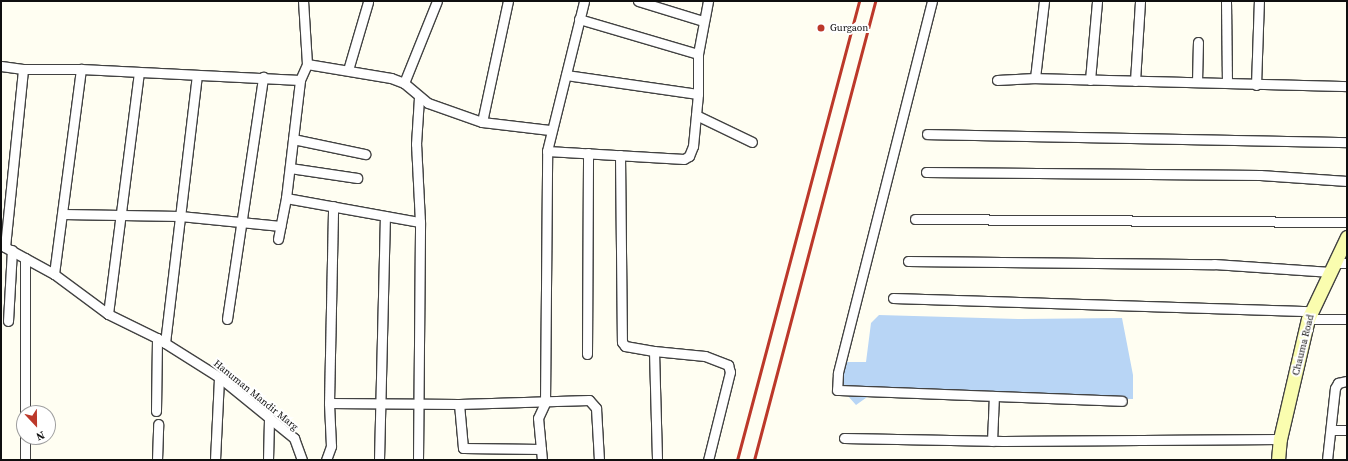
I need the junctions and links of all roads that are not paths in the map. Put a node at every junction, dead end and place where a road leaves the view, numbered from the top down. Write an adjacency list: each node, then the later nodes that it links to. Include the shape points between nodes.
1 (303, 1): 18 (street)
2 (437, 1): 33 (street)
3 (508, 1): 40 (street)
4 (584, 1): 14 (street)
5 (638, 1): 15 (street)
6 (708, 1): 15 (street)
7 (932, 1): 83 (street, via 838,373 837,390)
8 (1044, 1): 27 (street)
9 (1097, 1): 30 (street)
10 (1140, 1): 31 (street)
11 (1226, 1): 34 (street)
12 (1259, 1): 35 (street)
13 (368, 2): 22 (street)
14 (579, 19): 17 (street); 24 (street)
15 (703, 21): 17 (street)
16 (1198, 42): 32 (street)
17 (698, 54): 37 (street)
18 (307, 64): 22 (street); 28 (street)
19 (1, 66): 21 (street)
20 (81, 68): 21 (street); 23 (street); 56 (street)
21 (23, 69): 67 (street)
22 (348, 70): 33 (street)
23 (139, 73): 25 (street); 57 (street)
24 (566, 75): 37 (street); 41 (street)
25 (197, 76): 26 (street); 58 (street)
26 (263, 77): 28 (street); 63 (street)
27 (1035, 78): 29 (street); 30 (street)
28 (300, 80): 43 (street)
29 (997, 80)
30 (1090, 80): 31 (street)
31 (1135, 81): 32 (street)
32 (1197, 82): 34 (street)
33 (404, 83): 38 (street)
34 (1227, 83): 35 (street)
35 (1256, 85): 36 (street)
36 (1347, 86)
37 (698, 94): 39 (street)
38 (419, 96): 40 (street, via 428,102); 61 (street, via 416,144)
39 (696, 115): 44 (street); 49 (street, via 693,146 689,156 684,159)
40 (482, 122): 41 (street)
41 (550, 130): 46 (street)
42 (927, 134): 45 (street)
43 (293, 139): 48 (street); 50 (street)
44 (752, 142)
45 (1347, 142)
46 (547, 151): 47 (street); 86 (street)
47 (588, 153): 49 (street); 80 (street)
48 (366, 154)
49 (620, 155): 79 (street, via 622,341 625,346)
50 (290, 168): 52 (street); 54 (street)
51 (926, 172): 53 (street, via 1236,175)
52 (357, 178)
53 (1347, 181)
54 (286, 198): 55 (street); 64 (street)
55 (333, 206): 59 (street); 85 (street)
56 (62, 214): 57 (street); 71 (street)
57 (121, 214): 58 (street); 73 (street)
58 (180, 216): 63 (street); 78 (street)
59 (385, 216): 61 (street); 87 (street)
60 (916, 219): 62 (street)
61 (420, 222): 88 (street)
62 (1347, 222)
63 (241, 223): 64 (street); 76 (street)
64 (281, 226): 66 (street)
65 (1347, 237): 70 (street, Chauma Road)
66 (278, 238)
67 (6, 247): 68 (street, Hanuman Mandir Marg); 77 (street)
68 (25, 258): 71 (street, Hanuman Mandir Marg); 90 (street)
69 (908, 261): 70 (street)
70 (1338, 266): 74 (street, Chauma Road)
71 (54, 274): 73 (street, Hanuman Mandir Marg)
72 (893, 298): 74 (street)
73 (108, 314): 78 (street, Hanuman Mandir Marg)
74 (1310, 315): 75 (street); 97 (street, Chauma Road)
75 (1347, 318)
76 (227, 319)
77 (8, 321)
78 (161, 340): 81 (street, Hanuman Mandir Marg); 91 (street)
79 (654, 351): 111 (street); 112 (street, via 705,356 728,365 730,372)
80 (587, 354)
81 (219, 377): 92 (street, Hanuman Mandir Marg); 103 (street)
82 (1347, 381): 94 (street, via 1338,383 1335,388)
83 (994, 396): 84 (street); 98 (street)
84 (1122, 400)
85 (330, 402): 87 (street); 106 (street, via 331,446)
86 (545, 403): 89 (street); 100 (street, via 538,418); 110 (street, via 592,402 596,408)
87 (379, 404): 88 (street); 107 (street)
88 (420, 404): 89 (street); 108 (street)
89 (459, 404): 100 (street, via 463,448)
90 (25, 405)
91 (156, 411)
92 (269, 418): 104 (street); 105 (street, Hanuman Mandir Marg, via 294,438)
93 (158, 424): 102 (street)
94 (1331, 430): 95 (street); 114 (street)
95 (1347, 430)
96 (844, 438): 98 (street)
97 (1280, 439): 98 (street); 113 (street, Chauma Road)
98 (992, 440)
99 (25, 445): 101 (street)
100 (541, 449): 109 (street)
101 (25, 460)
102 (157, 460)
103 (215, 460)
104 (268, 460)
105 (302, 460)
106 (326, 460)
107 (379, 460)
108 (418, 460)
109 (542, 460)
110 (599, 460)
111 (657, 460)
112 (708, 460)
113 (1278, 460)
114 (1327, 460)

